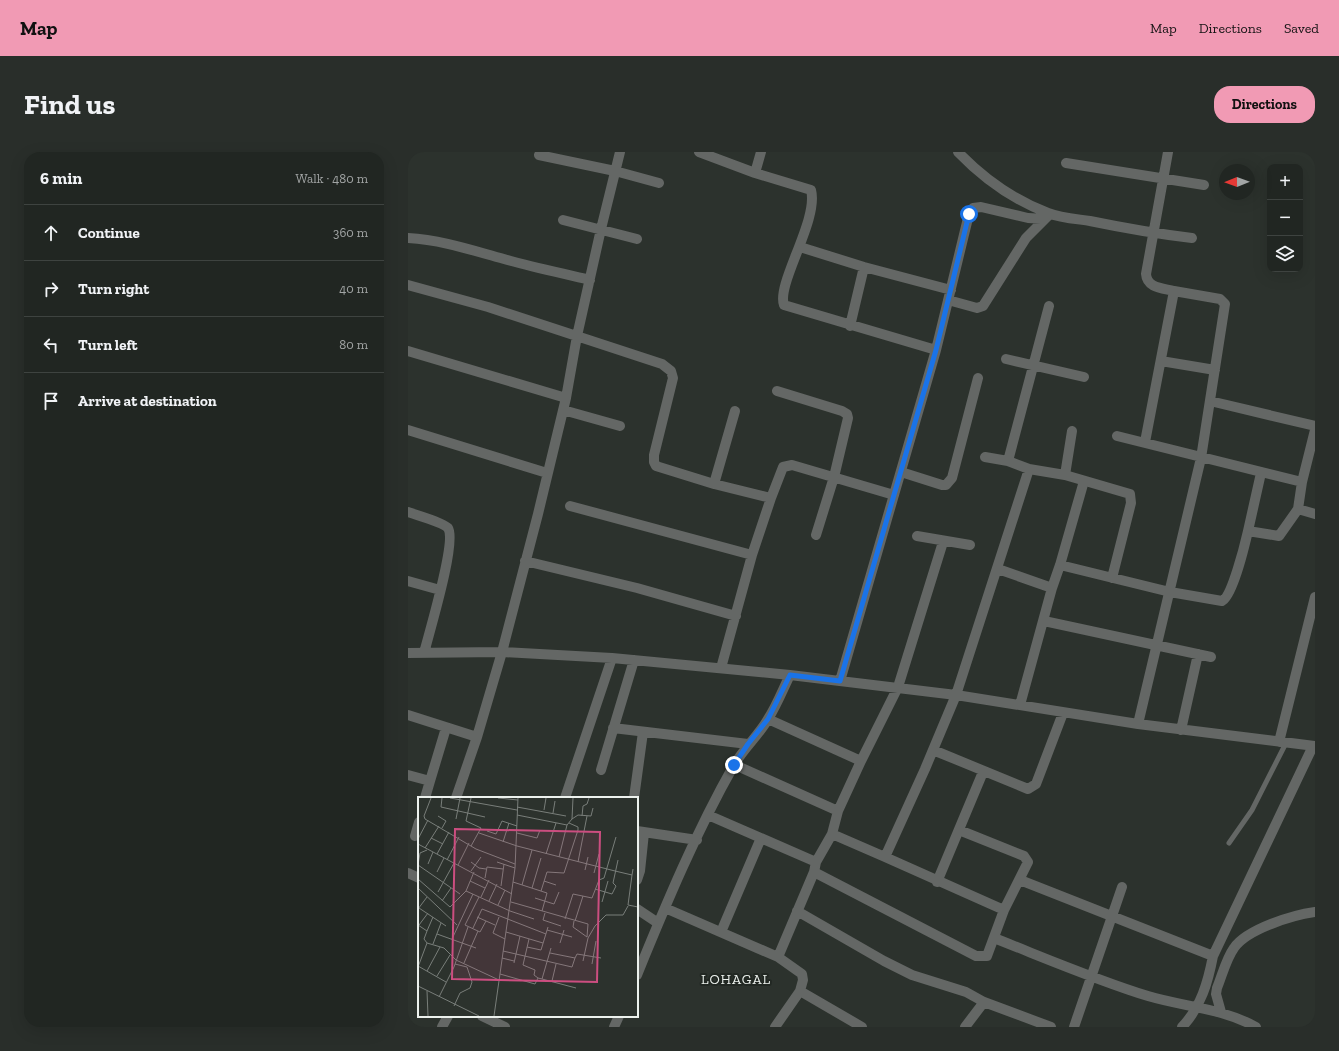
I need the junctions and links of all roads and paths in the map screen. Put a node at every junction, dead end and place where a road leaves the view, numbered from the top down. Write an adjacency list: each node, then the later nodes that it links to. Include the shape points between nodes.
1 (620, 152): 8 (street)
2 (699, 152): 9 (street)
3 (761, 152): 9 (street)
4 (958, 152): 13 (street, via 974,169 992,182)
5 (1168, 152): 10 (street)
6 (539, 155): 8 (street)
7 (1066, 163): 10 (street)
8 (615, 172): 11 (street); 15 (street)
9 (755, 173): 20 (street, via 811,190 813,199)
10 (1163, 178): 12 (street); 16 (street)
11 (659, 183)
12 (1204, 185)
13 (1047, 216): 16 (street); 24 (street, via 1028,218 981,207 973,208 969,214); 26 (street, via 1026,238 983,306 976,308)
14 (563, 220): 15 (street)
15 (601, 229): 19 (street); 22 (street)
16 (1153, 233): 18 (street); 25 (street, via 1146,280 1152,286)
17 (408, 238): 22 (street, via 440,241)
18 (1192, 238)
19 (637, 239)
20 (800, 247): 21 (street); 28 (street, via 782,294 784,305)
21 (864, 267): 24 (street); 28 (street)
22 (590, 280): 29 (street)
23 (408, 285): 29 (street, via 488,307)
24 (951, 290): 26 (street)
25 (1174, 291): 33 (street); 35 (street, via 1220,299 1225,304)
26 (948, 300): 30 (street)
27 (1049, 306): 34 (street)
28 (850, 326): 30 (street)
29 (577, 336): 39 (street); 61 (street, via 662,364 671,371 673,378 654,462 661,469)
30 (936, 350): 55 (street)
31 (408, 351): 39 (street)
32 (1006, 359): 34 (street)
33 (1161, 361): 35 (street); 49 (street)
34 (1033, 365): 36 (street); 52 (street)
35 (1215, 370): 40 (street)
36 (1084, 377)
37 (978, 378): 55 (street, via 949,483 942,485)
38 (777, 391): 58 (street, via 846,414 848,423)
39 (566, 398): 41 (street)
40 (1210, 401): 44 (street); 51 (street)
41 (563, 410): 43 (street); 54 (street)
42 (735, 411): 61 (street)
43 (620, 426)
44 (1315, 426)
45 (408, 430): 54 (street)
46 (1315, 430): 60 (street)
47 (1072, 431): 57 (street)
48 (1117, 436): 49 (street)
49 (1145, 442): 51 (street)
50 (985, 457): 52 (street)
51 (1201, 458): 56 (street); 81 (street)
52 (1008, 461): 53 (street)
53 (1029, 469): 57 (street); 76 (street)
54 (547, 472): 74 (street)
55 (901, 472): 62 (street)
56 (1262, 473): 60 (street); 68 (street)
57 (1065, 475): 59 (street)
58 (834, 478): 62 (street); 63 (street, via 792,465 783,467); 69 (street)
59 (1084, 482): 75 (street); 77 (street, via 1126,492 1131,497)
60 (1302, 482): 65 (street)
61 (714, 484): 63 (street)
62 (894, 495): 95 (street)
63 (771, 498): 73 (street)
64 (570, 506): 73 (street)
65 (1298, 509): 67 (street); 68 (street, via 1279,536)
66 (408, 512): 80 (street, via 446,526 450,533)
67 (1315, 514)
68 (1248, 531): 81 (street, via 1225,600)
69 (816, 535)
70 (917, 536): 71 (street)
71 (943, 542): 72 (street); 96 (street)
72 (970, 546)
73 (752, 556): 83 (street)
74 (525, 561): 83 (street, via 637,588); 86 (street)
75 (1060, 565): 77 (street); 79 (street)
76 (998, 569): 79 (street); 97 (street)
77 (1112, 578): 81 (street)
78 (408, 582): 80 (street)
79 (1052, 588): 84 (street)
80 (440, 590): 88 (street)
81 (1170, 592): 85 (street)
82 (1315, 597): 108 (street)
83 (736, 616): 93 (street)
84 (1044, 621): 85 (street); 98 (street)
85 (1157, 644): 89 (street); 102 (street)
86 (502, 652): 88 (street); 91 (street); 107 (street)
87 (408, 653): 88 (street)
88 (424, 653)
89 (1198, 654): 90 (street); 105 (street)
90 (1211, 657)
91 (612, 658): 92 (street); 120 (street)
92 (634, 660): 93 (street); 104 (street)
93 (721, 668): 94 (street)
94 (790, 675): 95 (street); 101 (street)
95 (840, 681): 96 (street)
96 (898, 687): 97 (street); 112 (street)
97 (956, 695): 98 (street); 111 (street)
98 (1020, 705): 99 (street)
99 (1063, 712): 102 (street); 115 (street, via 1036,784 1024,789)
100 (408, 715): 103 (street)
101 (768, 719): 109 (street); 112 (street)
102 (1138, 724): 105 (street)
103 (446, 728): 107 (street); 117 (street)
104 (613, 728): 106 (street); 114 (street)
105 (1181, 730): 108 (street)
106 (642, 732): 109 (street); 121 (street)
107 (477, 737): 119 (street)
108 (1283, 743): 110 (street); 131 (lane, via 1252,810)
109 (748, 744): 113 (street)
110 (1314, 746): 149 (street)
111 (933, 750): 115 (street); 132 (street)
112 (861, 761): 122 (street)
113 (734, 765): 122 (street); 123 (street)
114 (601, 770)
115 (984, 772): 125 (street)
116 (408, 775): 117 (street)
117 (430, 781): 118 (street)
118 (425, 797)
119 (456, 797)
120 (565, 797)
121 (634, 797)
122 (838, 811): 127 (street)
123 (708, 815): 129 (street); 130 (street)
124 (418, 826): 128 (street)
125 (959, 830): 137 (street, via 1024,856 1028,865); 138 (street)
126 (641, 832): 130 (street); 135 (street)
127 (832, 834): 132 (street); 133 (street)
128 (415, 836)
129 (762, 838): 133 (street); 147 (street)
130 (696, 840): 140 (street)
131 (1229, 843)
132 (885, 857): 138 (street)
133 (815, 867): 143 (street); 148 (street, via 976,956 987,956)
134 (408, 873): 136 (street)
135 (638, 877)
136 (418, 878)
137 (1020, 880): 142 (street); 145 (street)
138 (938, 882): 142 (street)
139 (1122, 887): 145 (street)
140 (665, 908): 146 (street); 147 (street)
141 (638, 910): 146 (street)
142 (1004, 910): 148 (street)
143 (797, 911): 150 (street); 154 (street, via 905,971 966,992)
144 (1315, 912): 156 (street, via 1287,918 1264,927 1240,941 1233,949 1217,988)
145 (1112, 915): 149 (street); 152 (street)
146 (658, 923): 151 (street)
147 (721, 932): 150 (street)
148 (994, 938): 152 (street)
149 (1213, 956): 155 (street, via 1208,981)
150 (778, 957): 153 (street, via 802,974)
151 (638, 973)
152 (1092, 976): 155 (street, via 1149,996); 167 (street)
153 (800, 991): 163 (street); 164 (street)
154 (984, 1002): 165 (street); 166 (street)
155 (1197, 1008): 156 (street); 168 (street)
156 (1221, 1012): 169 (street)
157 (447, 1017): 160 (street)
158 (484, 1017): 161 (street)
159 (619, 1017): 162 (street)
160 (442, 1027)
161 (505, 1027)
162 (614, 1027)
163 (775, 1027)
164 (862, 1027)
165 (965, 1027)
166 (1051, 1027)
167 (1074, 1027)
168 (1182, 1027)
169 (1256, 1027)

